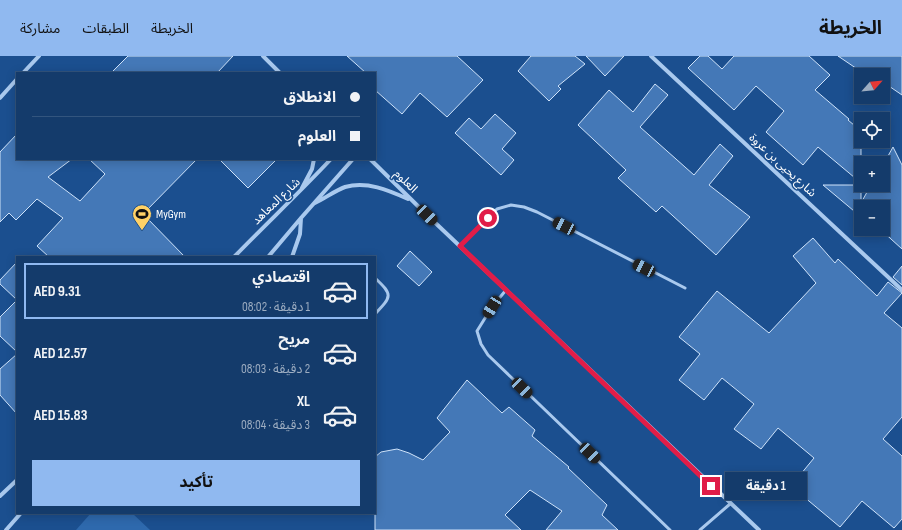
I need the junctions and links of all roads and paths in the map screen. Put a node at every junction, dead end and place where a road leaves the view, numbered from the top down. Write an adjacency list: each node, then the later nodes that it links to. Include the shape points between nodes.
1 (39, 56): 4 (street)
2 (263, 56): 5 (street)
3 (651, 56): 23 (street, شارع يحيى بن عروة)
4 (24, 72)
5 (279, 72)
6 (16, 81): 7 (street)
7 (0, 98)
8 (314, 160): 12 (street, via 312,169)
9 (330, 160): 12 (street, شارع المعاهد)
10 (352, 160): 14 (street)
11 (371, 160): 13 (street, العلوم)
12 (298, 194): 17 (street, شارع المعاهد)
13 (411, 200): 14 (street, via 385,189 366,185 345,187); 16 (street, العلوم)
14 (312, 205): 15 (street)
15 (301, 218): 18 (street); 19 (street, via 300,234)
16 (460, 246): 21 (lane, via 497,209 511,205 524,207); 22 (street, العلوم)
17 (235, 256)
18 (269, 256)
19 (292, 256)
20 (376, 279): 24 (lane, via 386,288 388,295 386,302)
21 (685, 288)
22 (506, 290): 27 (street, العلوم); 30 (lane, via 477,332 488,355)
23 (902, 290)
24 (376, 313)
25 (16, 481): 26 (street)
26 (0, 496)
27 (730, 504): 31 (lane); 32 (street, العلوم)
28 (20, 514): 29 (street)
29 (6, 530)
30 (670, 530)
31 (700, 530)
32 (758, 530)

